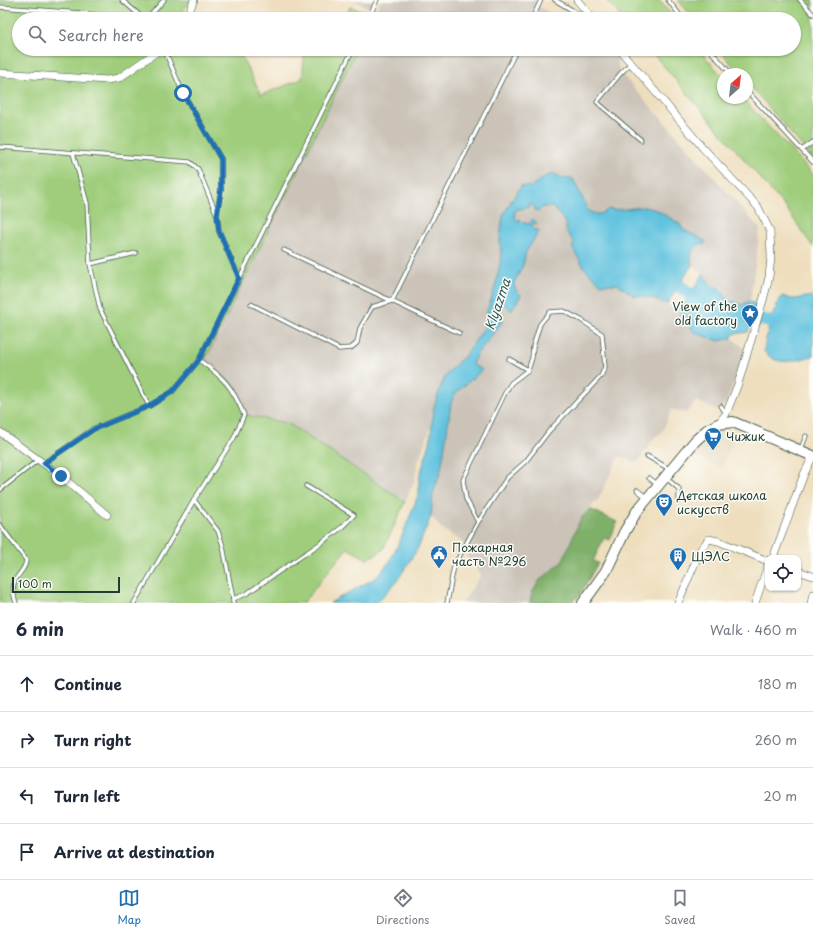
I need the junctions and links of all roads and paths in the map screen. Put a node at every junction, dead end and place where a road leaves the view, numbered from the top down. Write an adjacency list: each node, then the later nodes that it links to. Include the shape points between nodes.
1 (122, 0): 12 (lane)
2 (164, 0): 13 (lane)
3 (194, 0): 14 (street)
4 (377, 0): 15 (lane)
5 (541, 0): 16 (lane)
6 (555, 0): 17 (lane)
7 (577, 0): 18 (street)
8 (668, 0): 19 (lane)
9 (800, 0): 20 (lane)
10 (0, 7): 11 (lane)
11 (68, 12)
12 (135, 12)
13 (153, 12)
14 (189, 12)
15 (371, 12)
16 (535, 12)
17 (576, 12)
18 (587, 12)
19 (677, 12)
20 (813, 14)
21 (152, 56): 29 (street, via 119,78 107,80)
22 (165, 56): 37 (lane, via 183,93 221,159 221,190)
23 (350, 56): 41 (lane)
24 (514, 56): 42 (lane)
25 (625, 56): 27 (street)
26 (715, 56): 28 (lane)
27 (631, 63): 31 (lane, via 597,102); 50 (street, via 703,148 758,206 770,231 769,277 738,384)
28 (726, 68)
29 (0, 73)
30 (753, 97): 34 (lane)
31 (642, 140)
32 (813, 142): 34 (lane)
33 (0, 147): 35 (lane)
34 (802, 150): 36 (lane)
35 (73, 153): 37 (lane, via 190,162 198,168); 40 (lane, via 87,203)
36 (813, 162)
37 (217, 215): 41 (lane, via 219,231)
38 (284, 250): 42 (lane)
39 (136, 253): 40 (lane)
40 (90, 264): 48 (lane, via 100,309)
41 (239, 278): 46 (lane)
42 (392, 301): 43 (lane, via 372,307 360,328 357,343 351,348 339,349); 44 (lane)
43 (250, 304)
44 (459, 333)
45 (509, 359): 47 (lane)
46 (199, 360): 48 (lane, via 172,392); 64 (lane, via 230,386 244,415 234,438)
47 (528, 370): 67 (lane, via 508,388 462,480 466,499); 67 (lane, via 540,324 550,312 564,311 602,334 605,367 602,376 549,431 526,461 507,478)
48 (149, 406): 57 (lane, via 94,429)
49 (721, 406): 50 (lane)
50 (726, 414): 51 (street)
51 (718, 424): 54 (street, via 733,422); 58 (street, via 695,441)
52 (0, 432): 57 (street)
53 (806, 436): 54 (lane)
54 (800, 451): 56 (street)
55 (647, 456): 58 (lane)
56 (813, 456): 69 (street)
57 (41, 461): 61 (lane); 66 (street)
58 (664, 477): 59 (lane); 63 (street); 65 (lane, via 679,489)
59 (648, 478)
60 (306, 486): 75 (lane, via 354,515 321,543)
61 (0, 490)
62 (637, 490): 63 (lane)
63 (647, 498): 76 (street, via 625,531 606,571)
64 (194, 500): 75 (lane, via 218,530); 78 (lane)
65 (679, 501)
66 (107, 515)
67 (478, 522): 79 (lane, via 454,566)
68 (0, 525): 77 (lane, via 26,560 14,583)
69 (774, 555)
70 (765, 560): 80 (street, via 709,539 701,549)
71 (801, 572): 73 (street)
72 (765, 574): 81 (street)
73 (813, 576)
74 (813, 594): 82 (street)
75 (233, 601)
76 (586, 602)
77 (16, 603)
78 (134, 603)
79 (447, 603)
80 (678, 603)
81 (755, 603)
82 (811, 603)

